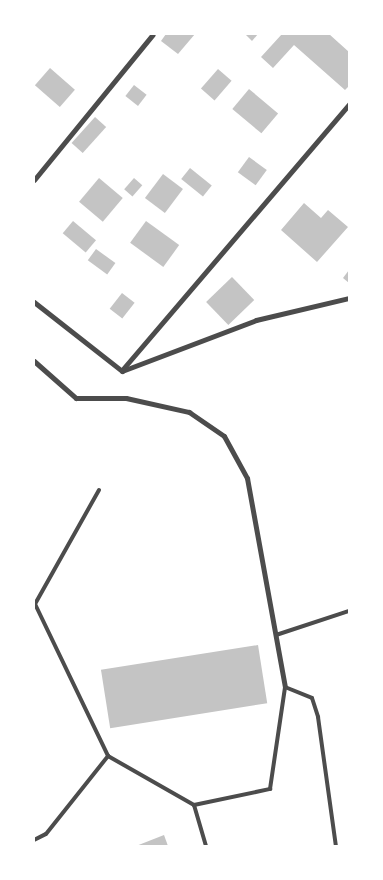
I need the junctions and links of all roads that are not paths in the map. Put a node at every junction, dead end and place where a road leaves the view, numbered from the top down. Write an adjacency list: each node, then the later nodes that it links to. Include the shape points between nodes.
1 (153, 34): 3 (street)
2 (349, 104): 7 (street)
3 (34, 180)
4 (349, 298): 7 (street, via 256,320)
5 (34, 302): 7 (street)
6 (34, 361): 10 (street, via 76,398 126,398 189,412 224,436 247,478)
7 (122, 371)
8 (99, 490): 12 (lane, via 35,604)
9 (349, 612): 10 (lane)
10 (276, 634): 11 (street)
11 (285, 687): 13 (lane, via 270,789); 16 (lane, via 312,698 318,717)
12 (108, 756): 13 (lane); 14 (lane, via 46,834)
13 (194, 805): 15 (lane)
14 (34, 840)
15 (206, 846)
16 (336, 846)

